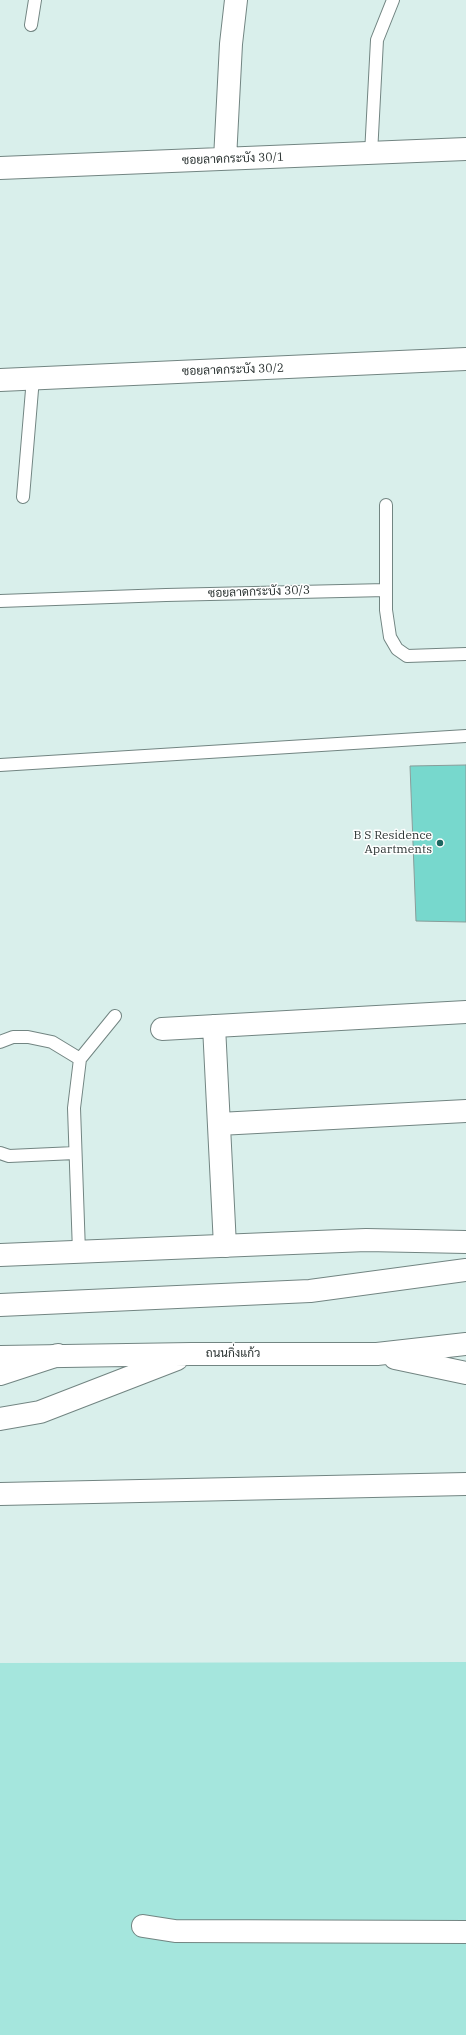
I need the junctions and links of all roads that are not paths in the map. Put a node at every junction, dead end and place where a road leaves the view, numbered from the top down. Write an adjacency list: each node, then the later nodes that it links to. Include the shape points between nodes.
1 (35, 0): 4 (lane)
2 (236, 0): 7 (street)
3 (394, 0): 6 (lane, via 377,40)
4 (32, 25)
5 (466, 149): 6 (street, ซอยลาดกระบัง 30/1)
6 (371, 154): 7 (street, ซอยลาดกระบัง 30/1)
7 (225, 159): 8 (street, ซอยลาดกระบัง 30/1)
8 (0, 168)
9 (466, 359): 10 (street, ซอยลาดกระบัง 30/2)
10 (33, 378): 11 (street, ซอยลาดกระบัง 30/2); 12 (lane)
11 (0, 380)
12 (23, 497)
13 (386, 505): 14 (lane)
14 (386, 590): 15 (lane, ซอยลาดกระบัง 30/3); 16 (lane, via 390,637 397,649 407,656)
15 (0, 601)
16 (466, 654)
17 (466, 736): 18 (lane)
18 (0, 765)
19 (466, 1012): 21 (street)
20 (115, 1016): 24 (lane)
21 (214, 1026): 22 (street); 26 (street)
22 (162, 1029)
23 (0, 1042): 24 (lane, via 20,1037 52,1042)
24 (80, 1059): 28 (lane, via 74,1108)
25 (466, 1110): 26 (street)
26 (219, 1124): 30 (street)
27 (0, 1153): 28 (lane, via 9,1156)
28 (75, 1153): 31 (lane)
29 (466, 1242): 30 (street, via 366,1240)
30 (225, 1246): 31 (street)
31 (79, 1252): 32 (street)
32 (0, 1255)
33 (466, 1270): 34 (street, via 310,1291)
34 (0, 1305)
35 (466, 1344): 37 (street, ถนนกิ่งแก้ว)
36 (191, 1354): 37 (street, ถนนกิ่งแก้ว); 38 (street, ถนนกิ่งแก้ว); 42 (street, via 40,1412)
37 (377, 1354): 40 (street)
38 (58, 1356): 39 (street, ถนนกิ่งแก้ว); 41 (street)
39 (0, 1357)
40 (466, 1373)
41 (0, 1374)
42 (0, 1419)
43 (466, 1484): 44 (street)
44 (0, 1494)
45 (143, 1926): 46 (street, via 190,1931)
46 (466, 1932)

